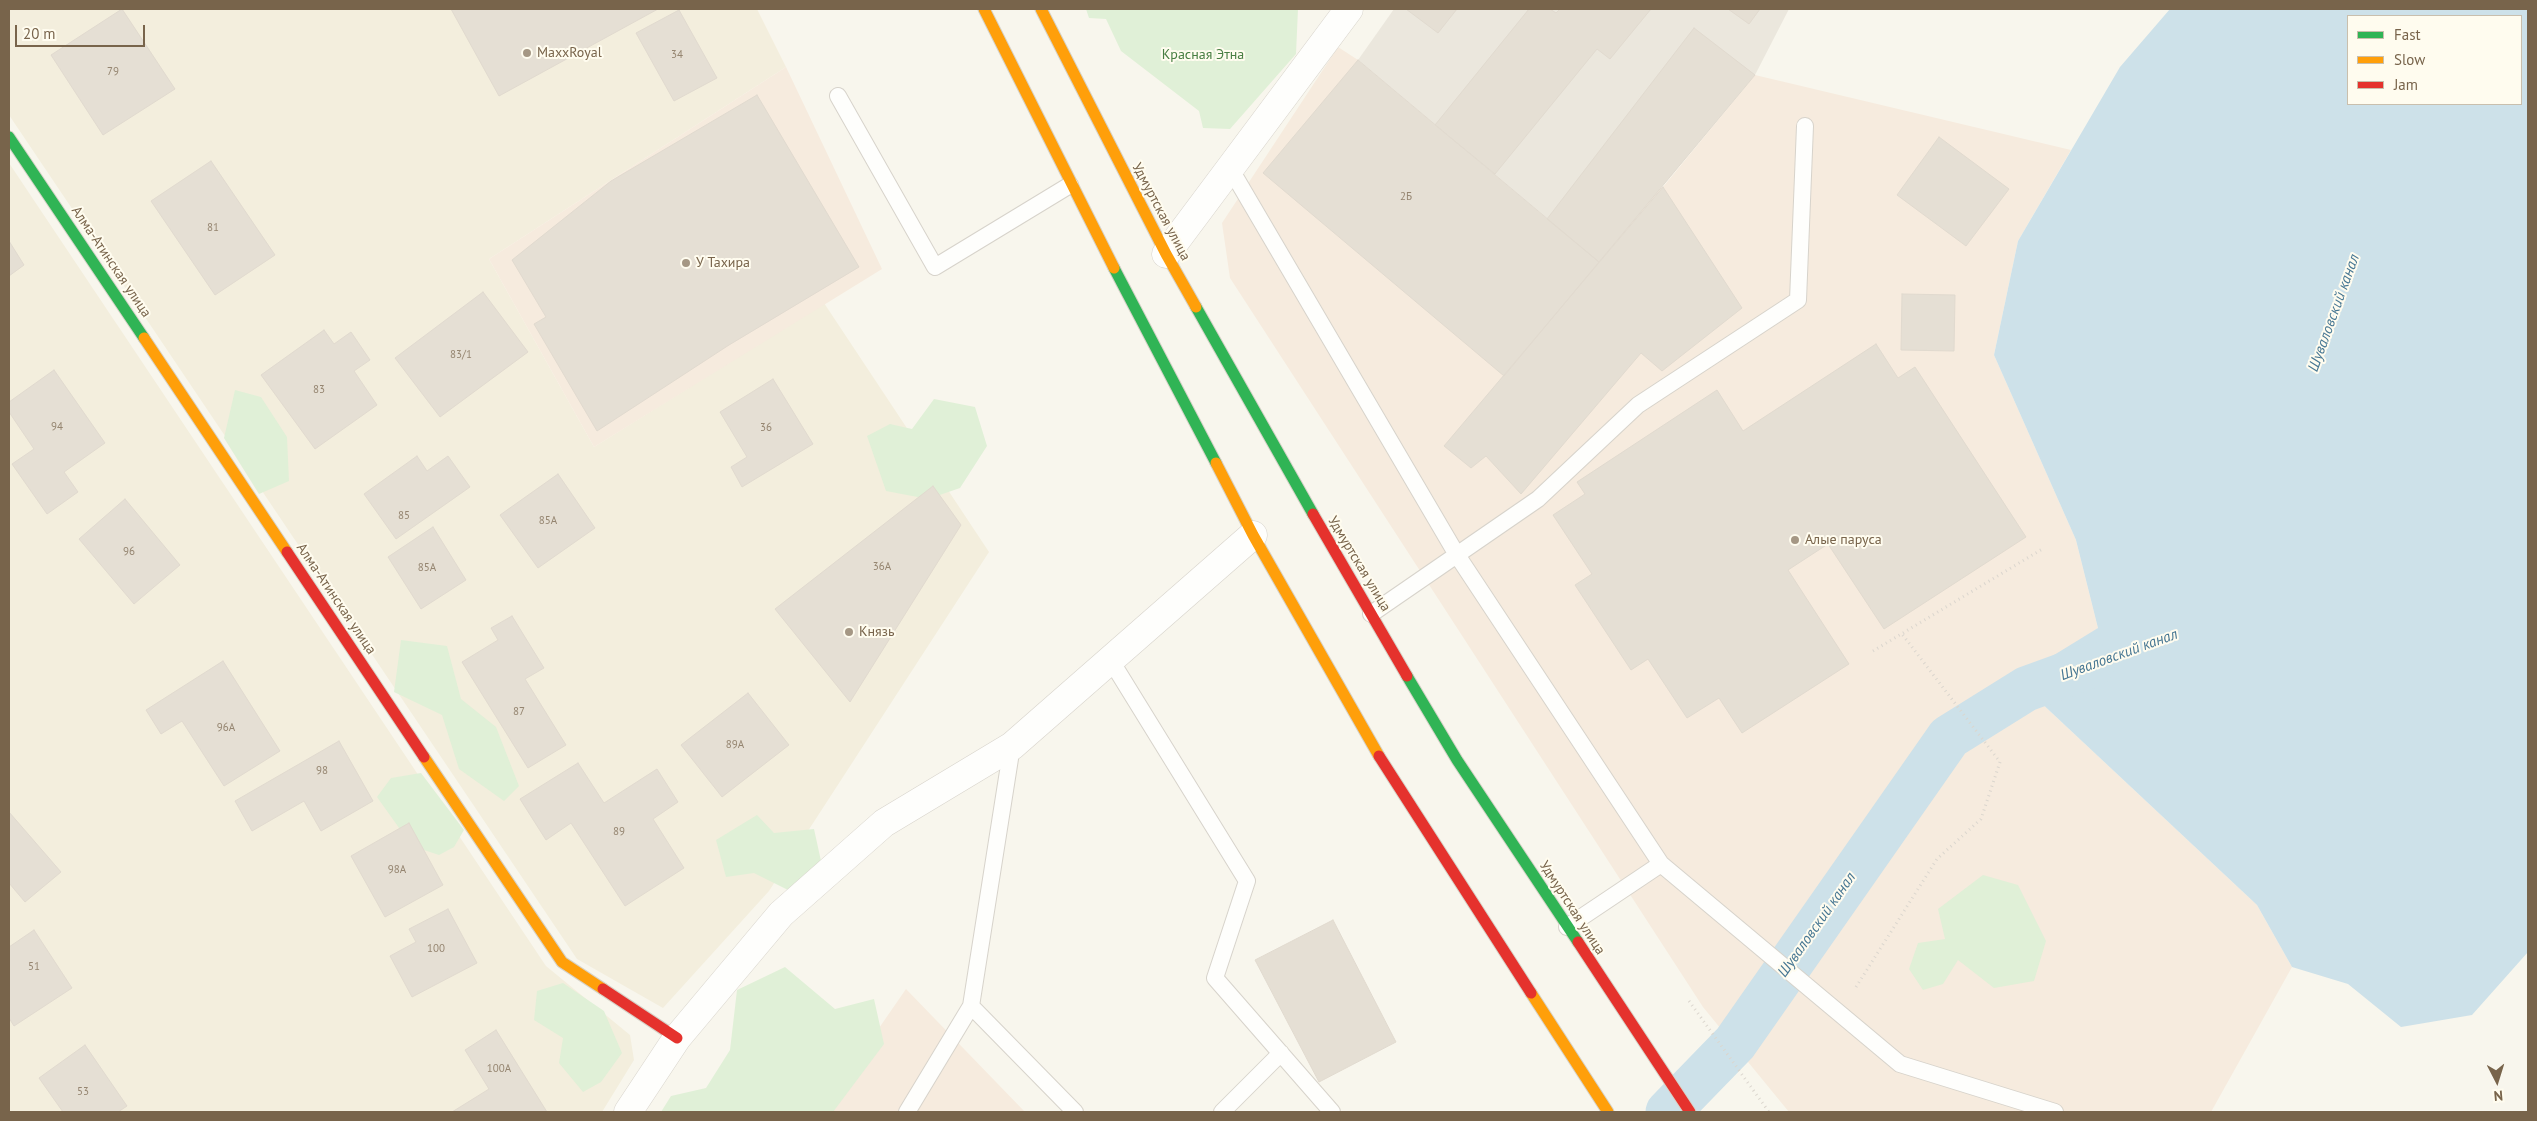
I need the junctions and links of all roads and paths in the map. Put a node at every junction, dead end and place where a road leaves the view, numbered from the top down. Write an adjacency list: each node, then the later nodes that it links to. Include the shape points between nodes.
1 (984, 9): 8 (main road)
2 (1040, 9): 9 (main road, Удмуртская улица)
3 (1349, 9): 7 (street)
4 (838, 96): 8 (lane, via 935,267)
5 (1805, 126): 12 (lane, via 1798,300 1638,405 1538,499)
6 (9, 137): 23 (main road, Алма-Атинская улица, via 562,962)
7 (1230, 168): 9 (street); 12 (lane)
8 (1070, 185): 10 (main road)
9 (1166, 254): 13 (main road, Удмуртская улица)
10 (1253, 535): 16 (street); 30 (main road, via 1398,788)
11 (2044, 548): 14 (path)
12 (1457, 555): 13 (lane); 18 (lane)
13 (1371, 614): 19 (main road, Удмуртская улица, via 1457,760)
14 (1902, 634): 15 (path); 20 (path, via 2000,762 1980,819 1937,860)
15 (1873, 651)
16 (1110, 659): 17 (street); 24 (lane, via 1247,881 1215,978)
17 (1012, 746): 22 (lane); 23 (street, via 884,823 781,914)
18 (1661, 864): 19 (lane); 33 (lane, via 1900,1064)
19 (1567, 927): 31 (main road, Удмуртская улица)
20 (1859, 982)
21 (1689, 1001): 32 (path)
22 (971, 1006): 26 (lane); 27 (lane)
23 (677, 1038): 25 (street)
24 (1281, 1053): 28 (lane); 29 (lane)
25 (628, 1112)
26 (907, 1112)
27 (1075, 1112)
28 (1222, 1112)
29 (1332, 1112)
30 (1608, 1112)
31 (1690, 1112)
32 (1769, 1112)
33 (2055, 1112)

